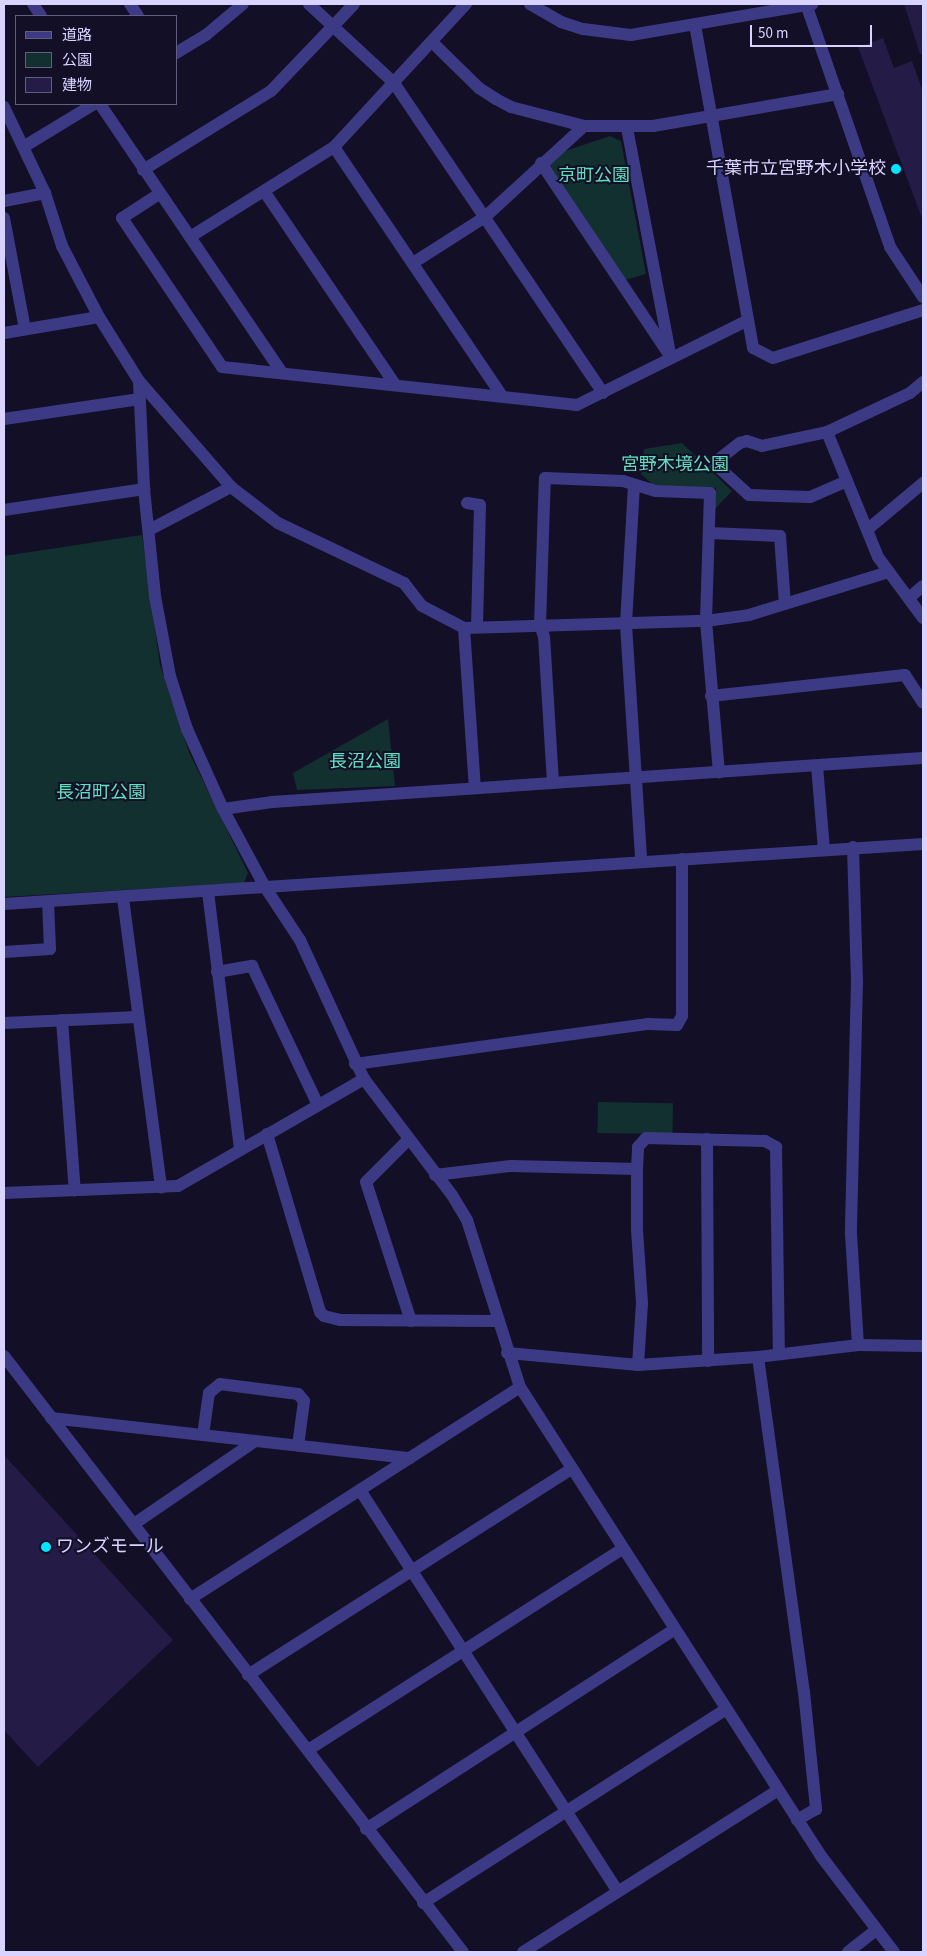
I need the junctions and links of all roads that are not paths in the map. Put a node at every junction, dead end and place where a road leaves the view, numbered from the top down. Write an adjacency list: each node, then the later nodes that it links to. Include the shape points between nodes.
1 (32, 4): 9 (street)
2 (130, 4): 10 (street)
3 (243, 4): 14 (street, via 213,30)
4 (309, 4): 12 (street)
5 (354, 4): 12 (street)
6 (466, 4): 13 (street)
7 (530, 4): 11 (street, via 561,22 606,34 631,35)
8 (808, 4): 11 (street); 16 (street)
9 (40, 15)
10 (137, 15)
11 (696, 25): 20 (street)
12 (333, 26): 15 (street); 27 (street, via 271,91)
13 (432, 42): 15 (street); 22 (street, via 479,88 496,99 511,107)
14 (178, 52)
15 (394, 83): 25 (street); 32 (street)
16 (838, 94): 20 (street); 36 (street, via 890,247)
17 (92, 105): 24 (street)
18 (101, 105): 27 (street)
19 (4, 108): 21 (street)
20 (712, 118): 23 (street); 39 (street, via 742,272)
21 (8, 119): 24 (street)
22 (584, 126): 23 (street); 26 (street)
23 (627, 128): 42 (street)
24 (25, 146): 29 (street)
25 (334, 147): 28 (street); 35 (street)
26 (541, 163): 32 (street); 42 (street)
27 (143, 170): 30 (street)
28 (264, 192): 34 (street); 46 (street)
29 (45, 193): 31 (street); 38 (street, via 62,246)
30 (159, 194): 34 (street); 43 (street, via 122,218 222,367)
31 (4, 201)
32 (485, 217): 35 (street); 47 (street)
33 (4, 218): 40 (street)
34 (190, 237): 43 (street)
35 (412, 263): 48 (street)
36 (923, 297)
37 (923, 310): 39 (street, via 774,358 753,348)
38 (99, 317): 40 (street); 44 (street)
39 (748, 320): 42 (street)
40 (25, 329): 41 (street)
41 (4, 333)
42 (671, 358): 47 (street)
43 (282, 373): 46 (street)
44 (139, 381): 49 (street); 55 (street)
45 (923, 382): 51 (street, via 910,394)
46 (394, 383): 48 (street)
47 (603, 393): 48 (street, via 577,405)
48 (502, 396)
49 (140, 400): 50 (street); 56 (street)
50 (4, 419)
51 (827, 432): 52 (street); 52 (street, via 762,446 747,441 714,463 748,495 810,497)
52 (847, 481): 59 (street)
53 (923, 483): 59 (street)
54 (634, 485): 61 (street, via 656,491 710,493); 68 (street, via 623,481 546,478); 69 (street)
55 (231, 487): 60 (street); 71 (street, via 278,523 310,541 404,582 422,606)
56 (144, 489): 58 (street); 60 (street)
57 (467, 503): 70 (street, via 480,505)
58 (4, 510)
59 (868, 529): 62 (street, via 878,557)
60 (150, 530): 80 (street, via 155,596 170,676 187,729)
61 (709, 534): 65 (street, via 780,536); 67 (street)
62 (889, 572): 64 (street); 65 (street)
63 (923, 586): 64 (street)
64 (909, 598): 66 (street)
65 (784, 604): 67 (street, via 750,615)
66 (923, 618)
67 (706, 621): 69 (street); 72 (street)
68 (540, 624): 69 (street); 70 (street); 78 (street, via 544,637)
69 (626, 625): 77 (street)
70 (478, 626): 71 (street)
71 (464, 628): 79 (street)
72 (711, 696): 73 (street, via 905,675); 76 (street)
73 (923, 703)
74 (923, 758): 75 (street)
75 (817, 766): 76 (street); 83 (street)
76 (719, 772): 77 (street)
77 (636, 778): 78 (street); 85 (street)
78 (553, 783): 79 (street)
79 (475, 788): 80 (street)
80 (223, 808): 86 (street)
81 (923, 844): 82 (street)
82 (853, 848): 83 (street); 110 (street, via 857,981 851,1234)
83 (824, 850): 84 (street)
84 (682, 859): 85 (street); 96 (street, via 682,1016 677,1025 648,1024)
85 (641, 860): 86 (street)
86 (265, 887): 87 (street); 96 (street, via 300,940)
87 (208, 892): 88 (street); 92 (street)
88 (123, 898): 89 (street); 93 (street)
89 (48, 902): 90 (street); 91 (street, via 50,949)
90 (4, 904)
91 (4, 952)
92 (217, 972): 98 (street, via 252,966); 102 (street)
93 (137, 1017): 94 (street); 105 (street)
94 (62, 1020): 95 (street); 106 (street)
95 (4, 1023)
96 (356, 1064): 97 (street)
97 (364, 1080): 98 (street); 101 (street)
98 (318, 1105): 99 (street)
99 (267, 1134): 102 (street); 108 (street, via 320,1312 340,1320)
100 (707, 1139): 103 (street, via 646,1138 638,1147); 113 (street, via 765,1141 776,1148); 116 (street)
101 (408, 1140): 104 (street); 108 (street, via 366,1182)
102 (240, 1150): 105 (street, via 188,1182)
103 (637, 1169): 104 (street, via 511,1166); 117 (street, via 642,1303)
104 (435, 1175): 109 (street, via 467,1220)
105 (161, 1188): 106 (street)
106 (75, 1191): 107 (street)
107 (4, 1193)
108 (411, 1321): 109 (street)
109 (497, 1321): 112 (street)
110 (858, 1346): 111 (street); 113 (street)
111 (923, 1346)
112 (507, 1352): 117 (street); 118 (street)
113 (779, 1354): 115 (street)
114 (4, 1356): 119 (street)
115 (758, 1357): 116 (street); 138 (street, via 804,1692 816,1809)
116 (708, 1361): 117 (street)
117 (638, 1365)
118 (520, 1387): 123 (street); 124 (street)
119 (51, 1418): 120 (street); 126 (street)
120 (203, 1435): 121 (street); 122 (street, via 209,1393 220,1384 298,1394 304,1401)
121 (255, 1441): 122 (street); 126 (street)
122 (298, 1446): 123 (street)
123 (410, 1458): 125 (street)
124 (571, 1469): 127 (street); 128 (street)
125 (360, 1490): 128 (street); 129 (street)
126 (134, 1524): 129 (street)
127 (622, 1549): 130 (street); 131 (street)
128 (412, 1571): 131 (street); 132 (street)
129 (190, 1599): 132 (street)
130 (674, 1630): 133 (street); 134 (street)
131 (463, 1650): 134 (street); 135 (street)
132 (248, 1675): 135 (street)
133 (725, 1710): 136 (street); 137 (street)
134 (515, 1731): 137 (street); 139 (street)
135 (308, 1750): 139 (street)
136 (778, 1790): 138 (street); 140 (street)
137 (566, 1811): 140 (street); 141 (street)
138 (796, 1820): 142 (street)
139 (366, 1829): 141 (street)
140 (617, 1891): 144 (street)
141 (423, 1903): 143 (street)
142 (876, 1930): 145 (street); 146 (street)
143 (463, 1952)
144 (523, 1952)
145 (848, 1952)
146 (894, 1952)

